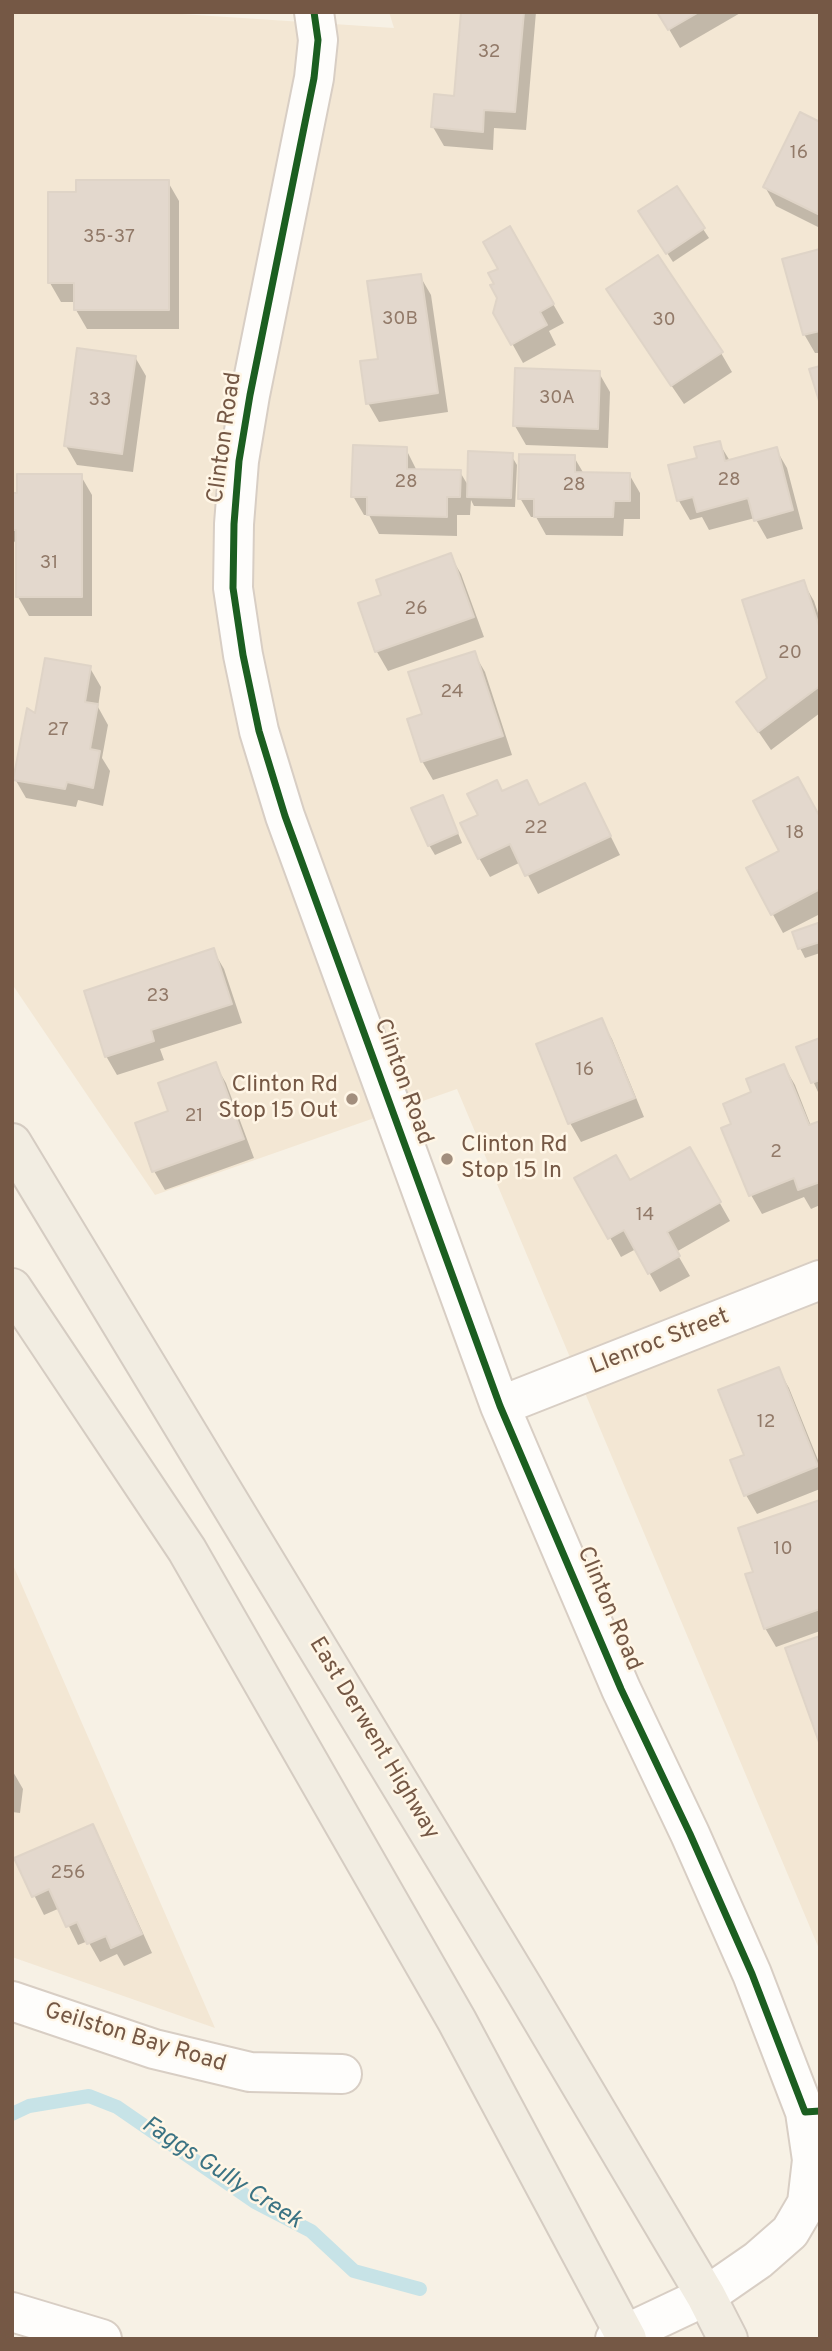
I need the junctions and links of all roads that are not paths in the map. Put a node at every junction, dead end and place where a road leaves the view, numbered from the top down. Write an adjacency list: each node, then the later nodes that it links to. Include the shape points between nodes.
1 (314, 12): 5 (street, Clinton Road, via 318,40 314,78 239,461 233,588 259,731 285,816)
2 (12, 1143): 9 (main road, East Derwent Highway)
3 (820, 1280): 5 (street, Llenroc Street)
4 (12, 1288): 11 (main road, via 187,1550 457,2021)
5 (500, 1406): 8 (street, Clinton Road, via 621,1689)
6 (12, 2001): 7 (street, Geilston Bay Road, via 154,2049 250,2072)
7 (342, 2074)
8 (812, 2111): 9 (street, Clinton Road, via 807,2203 790,2232)
9 (706, 2296): 11 (street, Clinton Road); 13 (main road, East Derwent Highway)
10 (12, 2312): 12 (street)
11 (622, 2337)
12 (102, 2339)
13 (728, 2339)

